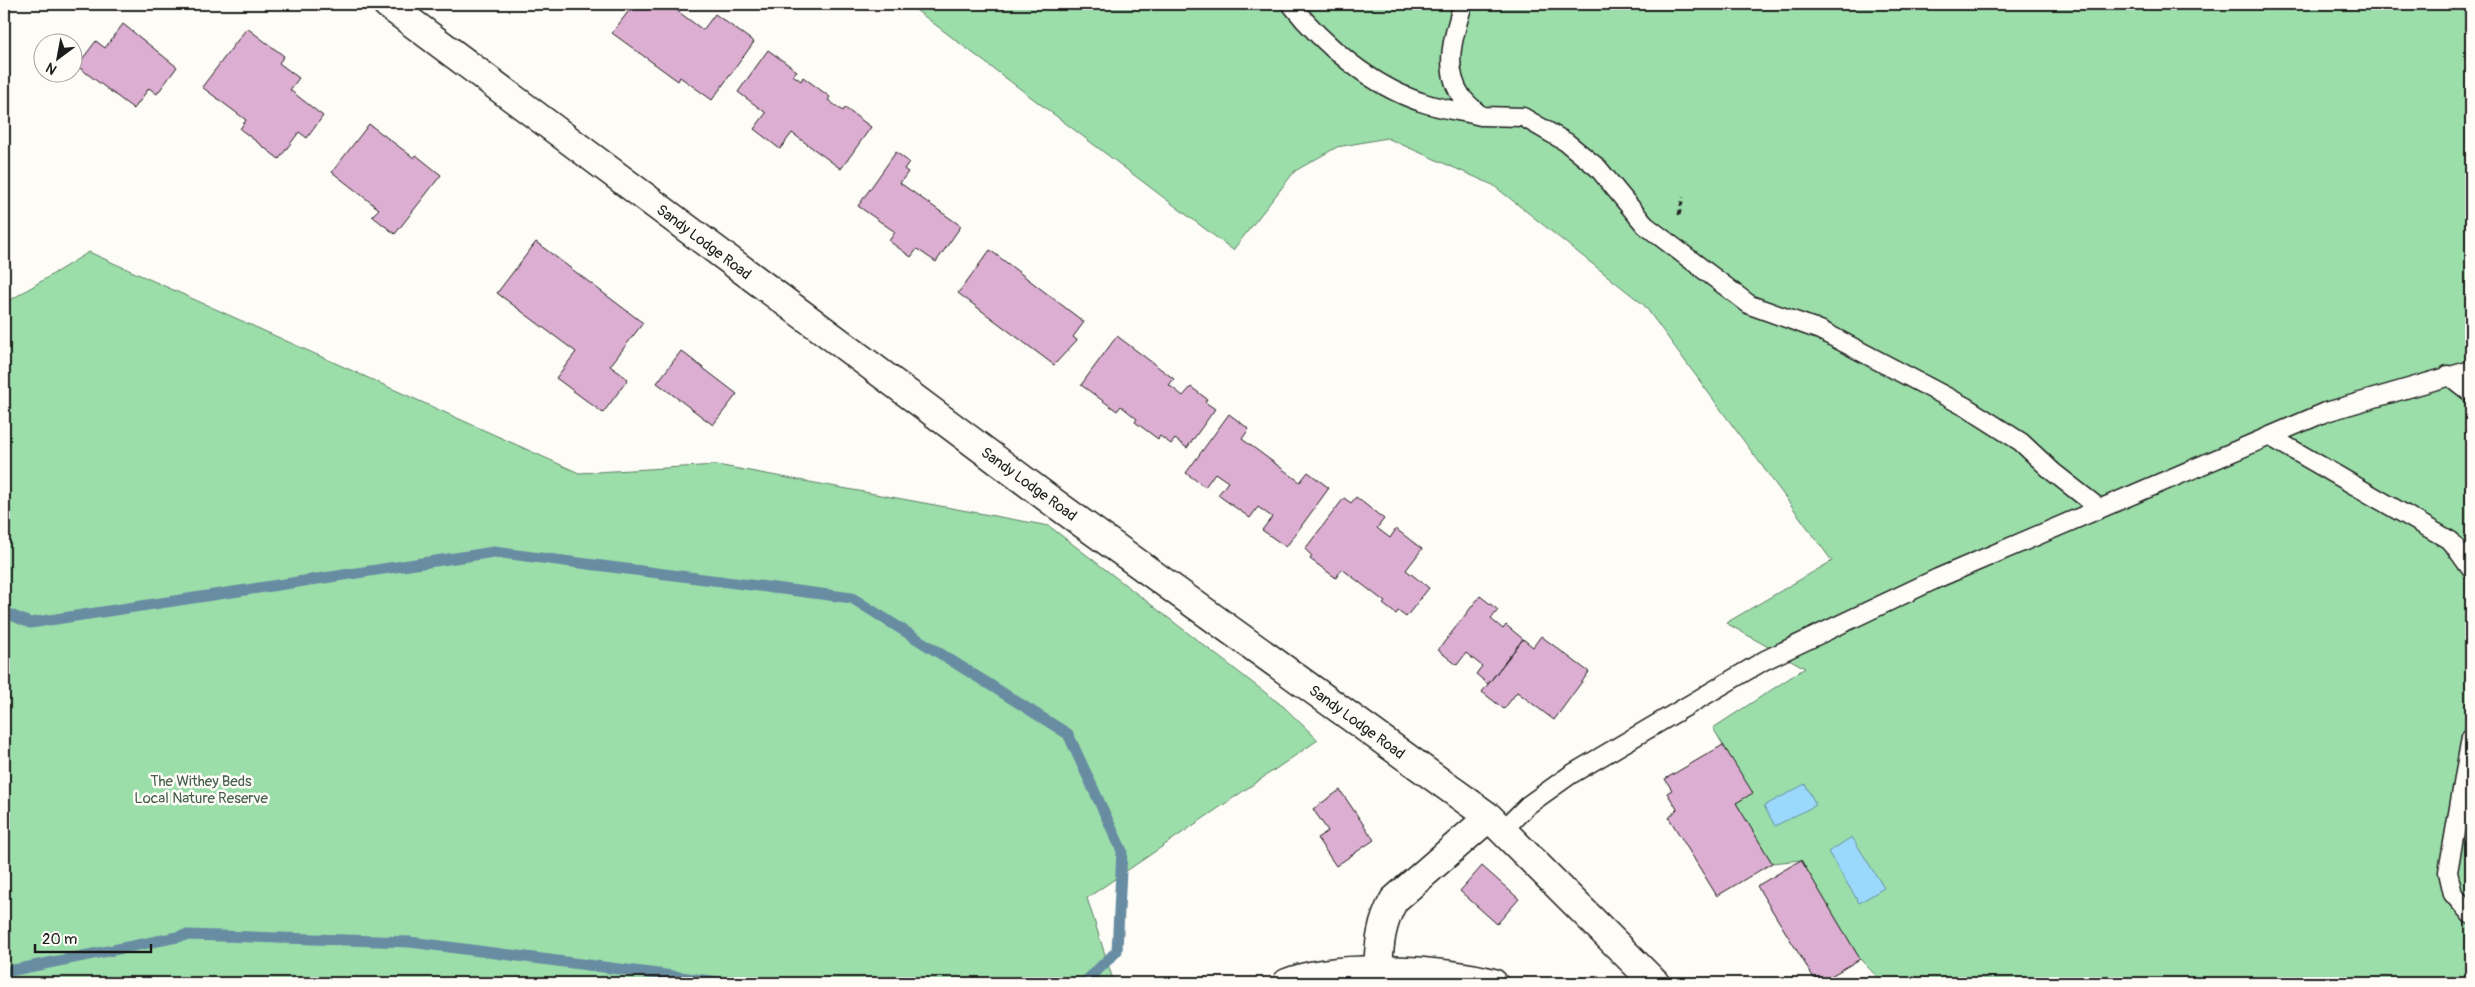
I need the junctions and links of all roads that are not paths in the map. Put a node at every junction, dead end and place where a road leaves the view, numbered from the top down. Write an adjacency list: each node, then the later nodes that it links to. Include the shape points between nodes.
1 (387, 4): 12 (street, Sandy Lodge Road, via 1045,496)
2 (1291, 4): 4 (lane, via 1316,32 1370,78 1421,102)
3 (1463, 4): 4 (lane, via 1452,38 1451,75 1462,97)
4 (1481, 116): 9 (lane, via 1523,117 1566,142 1598,168 1645,225 1750,306 1820,330 1966,407 2022,442 2053,472)
5 (2471, 370): 6 (lane)
6 (2448, 375): 7 (lane); 8 (lane, via 2326,412)
7 (2471, 393)
8 (2268, 436): 9 (lane); 10 (lane, via 2451,541)
9 (2099, 508): 12 (lane, via 1938,578 1765,660 1570,775)
10 (2471, 569)
11 (2471, 737): 13 (lane, via 2448,872 2453,894)
12 (1496, 824): 14 (street, via 1394,900 1385,916 1379,943); 17 (street, Sandy Lodge Road)
13 (2471, 915)
14 (1378, 971): 15 (street, via 1334,973); 16 (street, via 1411,970)
15 (1288, 983)
16 (1493, 983)
17 (1655, 983)

